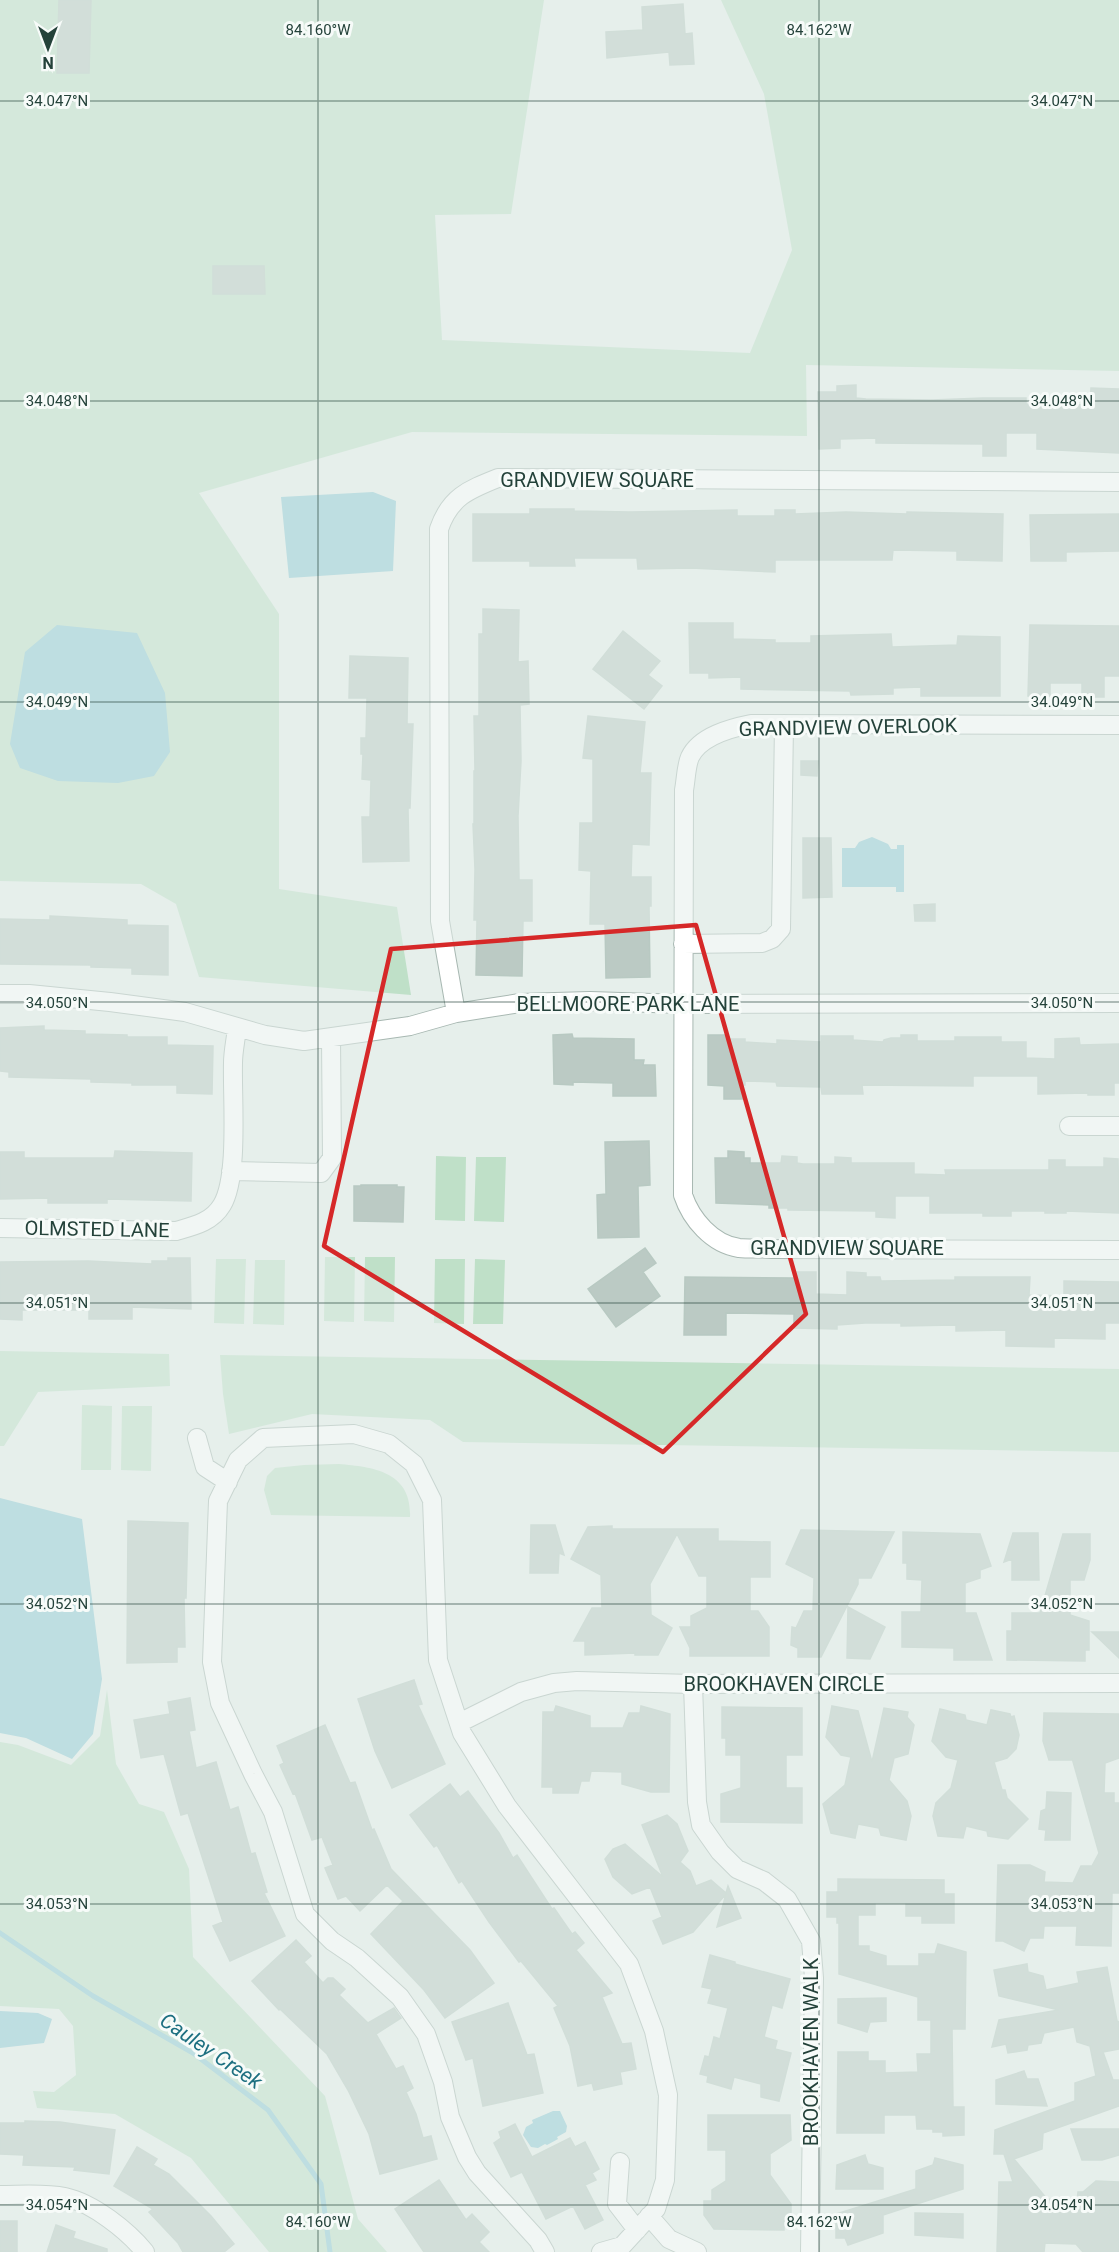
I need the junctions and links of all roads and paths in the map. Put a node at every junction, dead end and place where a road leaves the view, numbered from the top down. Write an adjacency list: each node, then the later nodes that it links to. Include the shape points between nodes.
1 (1119, 482): 8 (street, GRANDVIEW SQUARE, via 498,478 467,490 444,514 439,529 440,921)
2 (784, 724): 3 (street, GRANDVIEW OVERLOOK); 4 (street, GRANDVIEW OVERLOOK, via 730,728 707,739 691,756 684,789); 4 (street, via 781,929 762,943)
3 (1119, 725)
4 (683, 944): 7 (street, GRANDVIEW OVERLOOK)
5 (0, 994): 9 (street, BELLMOORE PARK LANE, via 185,1012)
6 (1119, 1003): 7 (street, BELLMOORE PARK LANE)
7 (683, 1004): 8 (street, BELLMOORE PARK LANE, via 520,1003); 15 (street, GRANDVIEW SQUARE, via 683,1195 700,1225 719,1241 738,1248 772,1249)
8 (456, 1013): 10 (street, BELLMOORE PARK LANE, via 410,1026)
9 (237, 1027): 10 (street, BELLMOORE PARK LANE, via 304,1041); 13 (street, OLMSTED LANE)
10 (331, 1038): 13 (street, via 332,1158 321,1173)
11 (1070, 1126): 12 (street)
12 (1119, 1126)
13 (231, 1171): 14 (street, OLMSTED LANE, via 222,1204 211,1218 176,1231)
14 (0, 1228)
15 (1119, 1250)
16 (197, 1438): 17 (street, via 205,1467)
17 (228, 1482): 20 (street, via 238,1460 263,1438 354,1434 389,1444 414,1464 432,1500 438,1659); 25 (street, via 218,1501 212,1662 220,1702 273,1812 305,1914 400,1996 426,2034 450,2117 467,2157)
18 (1119, 1683): 19 (street, BROOKHAVEN CIRCLE)
19 (693, 1684): 20 (street, BROOKHAVEN CIRCLE, via 554,1683 521,1692); 28 (street, BROOKHAVEN WALK, via 701,1825 737,1869 764,1881 788,1899 811,1941 814,1978)
20 (459, 1723): 23 (street, via 507,1806 629,1964 654,2031 668,2095 665,2180 656,2209)
21 (620, 2162): 23 (street, via 617,2204)
22 (0, 2195): 24 (street, via 64,2197 87,2205 135,2239)
23 (643, 2223): 26 (street, via 622,2246); 27 (street)
24 (145, 2252)
25 (545, 2252)
26 (601, 2252)
27 (697, 2252)
28 (810, 2252)

